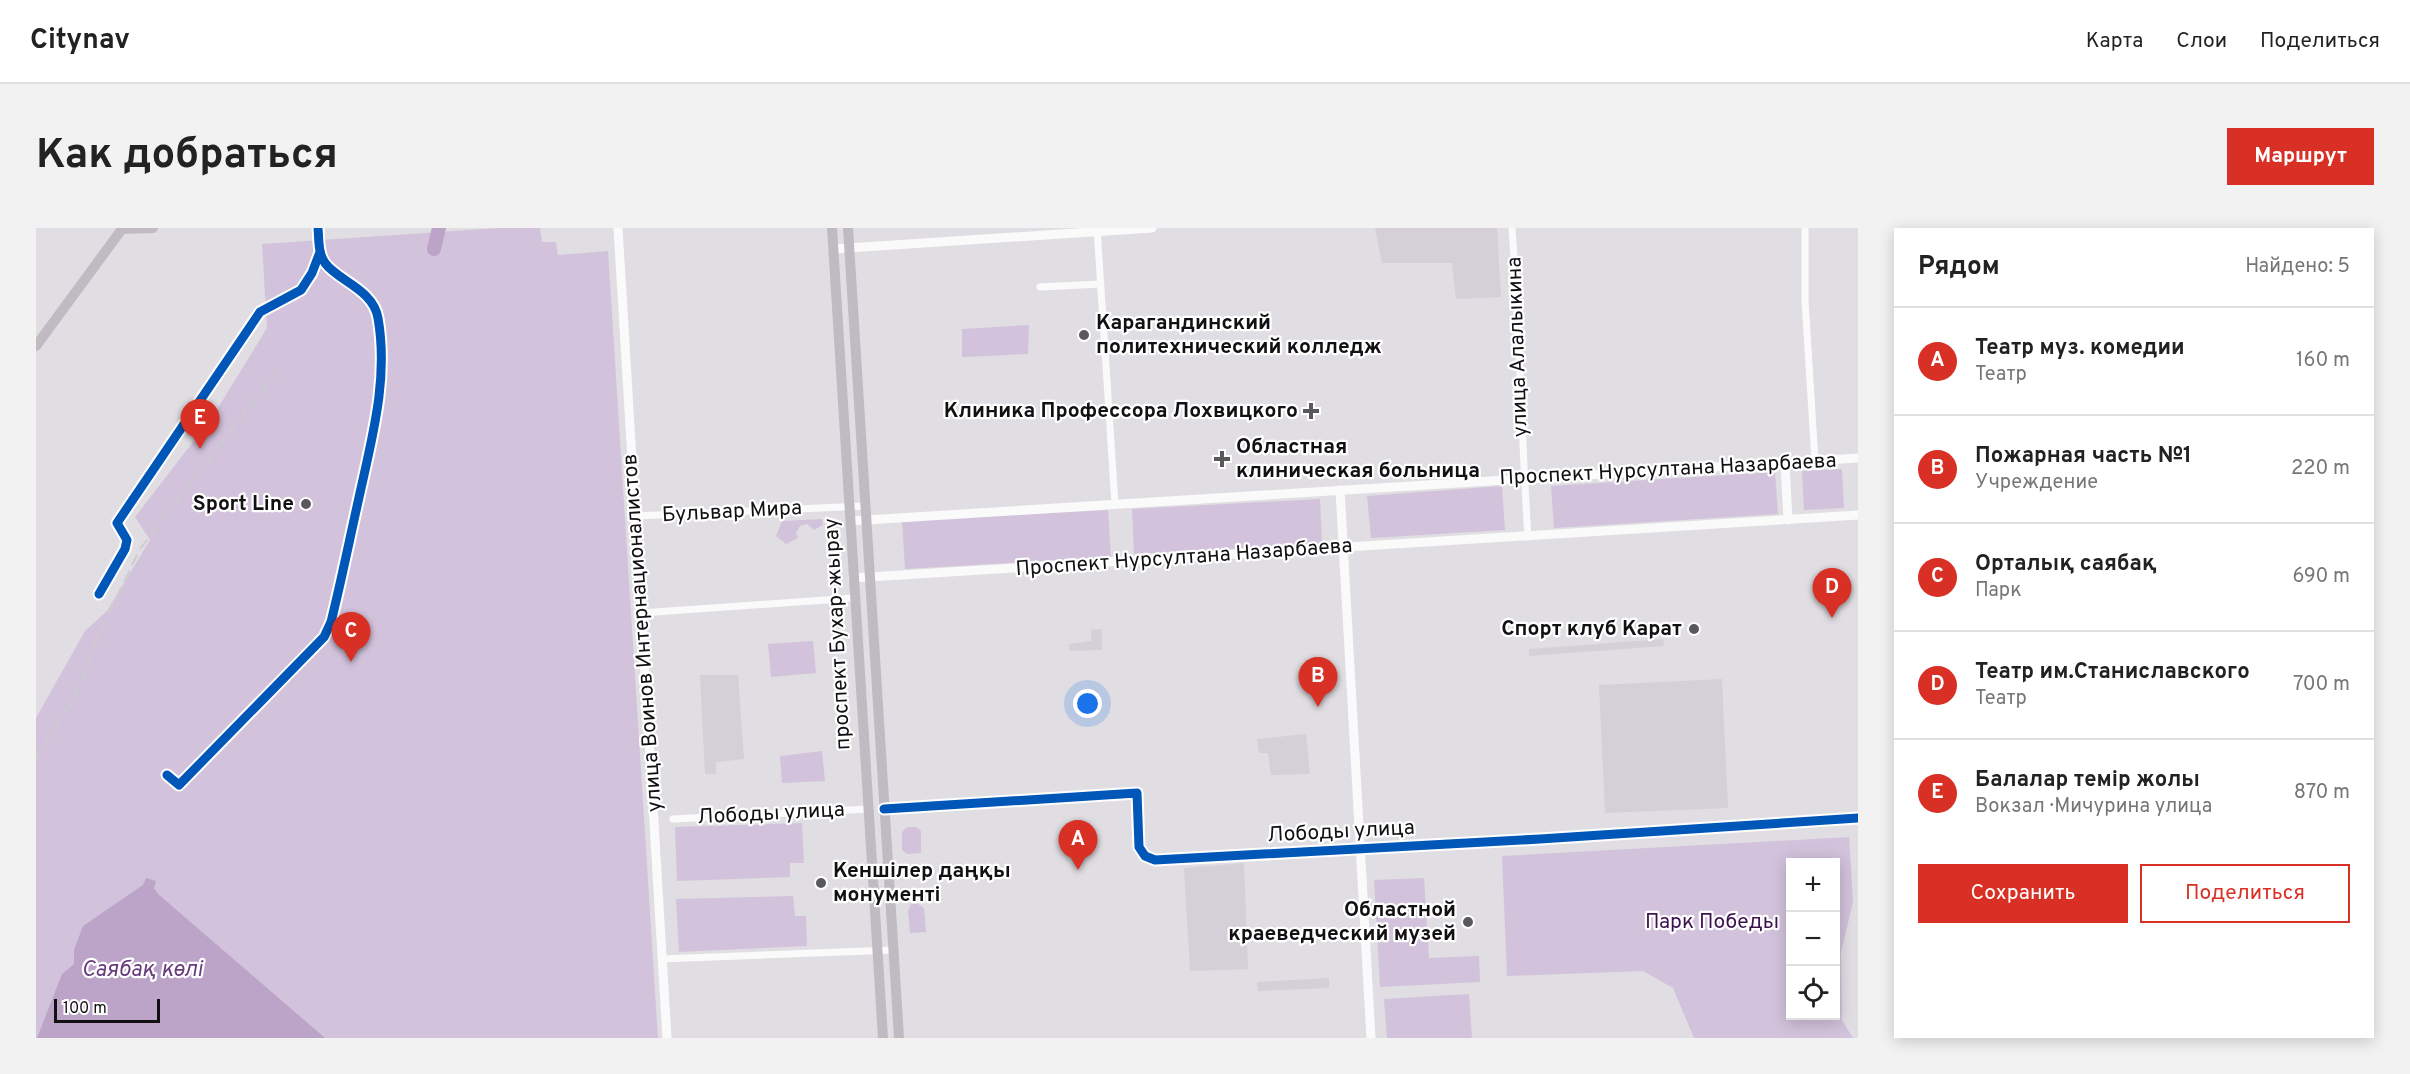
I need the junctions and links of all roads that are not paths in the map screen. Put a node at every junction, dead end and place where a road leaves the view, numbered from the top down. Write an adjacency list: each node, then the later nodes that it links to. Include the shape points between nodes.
1 (153, 228): 9 (main road)
2 (318, 228): 13 (street)
3 (618, 228): 26 (main road, улица Воинов Интернационалистов)
4 (832, 228): 12 (main road, проспект Бухар-жырау)
5 (848, 228): 11 (main road, проспект Бухар-жырау)
6 (1152, 228): 10 (main road)
7 (1512, 228): 20 (street, улица Алалыкина)
8 (1805, 228): 18 (street, via 1805,301)
9 (122, 229): 16 (main road)
10 (1097, 230): 11 (main road); 14 (street)
11 (849, 248): 12 (main road); 24 (main road, проспект Бухар-жырау)
12 (833, 249): 23 (main road, проспект Бухар-жырау)
13 (320, 252): 34 (street, via 301,290 260,312 117,524 127,540 125,549); 37 (street, via 326,264 363,292 378,315 381,362 375,426 331,622 324,637 179,785)
14 (1101, 284): 15 (street); 22 (street)
15 (1040, 286)
16 (36, 346)
17 (1858, 458): 18 (main road, Проспект Нурсултана Назарбаева)
18 (1815, 461): 19 (main road, Проспект Нурсултана Назарбаева)
19 (1785, 463): 20 (main road, Проспект Нурсултана Назарбаева); 28 (main road)
20 (1524, 478): 21 (main road, Проспект Нурсултана Назарбаева); 30 (street, улица Алалыкина)
21 (1340, 490): 22 (main road, Проспект Нурсултана Назарбаева); 31 (main road)
22 (1115, 504): 27 (main road, Проспект Нурсултана Назарбаева)
23 (850, 506): 24 (street, Бульвар Мира); 26 (street, Бульвар Мира); 29 (main road, проспект Бухар-жырау)
24 (866, 506): 27 (main road, проспект Бухар-жырау)
25 (1858, 515): 28 (main road, Проспект Нурсултана Назарбаева)
26 (635, 516): 36 (main road, улица Воинов Интернационалистов)
27 (866, 520): 29 (main road, Проспект Нурсултана Назарбаева); 33 (main road, проспект Бухар-жырау)
28 (1788, 520): 30 (main road, Проспект Нурсултана Назарбаева)
29 (850, 521): 32 (main road, проспект Бухар-жырау)
30 (1528, 537): 31 (main road, Проспект Нурсултана Назарбаева)
31 (1342, 548): 33 (main road, Проспект Нурсултана Назарбаева); 42 (main road)
32 (853, 578): 33 (main road, Проспект Нурсултана Назарбаева); 35 (main road, проспект Бухар-жырау)
33 (870, 578): 38 (main road, проспект Бухар-жырау)
34 (99, 594)
35 (854, 598): 36 (street); 39 (main road, проспект Бухар-жырау)
36 (641, 613): 45 (main road, улица Воинов Интернационалистов)
37 (167, 775)
38 (884, 808): 42 (street, Лободы улица, via 1137,794 1138,848 1149,859); 43 (main road, проспект Бухар-жырау)
39 (868, 809): 41 (street, Лободы улица); 44 (main road, проспект Бухар-жырау)
40 (1858, 818): 42 (street, Лободы улица)
41 (673, 819)
42 (1361, 849): 49 (main road)
43 (894, 950): 44 (street); 48 (main road, проспект Бухар-жырау)
44 (878, 951): 45 (street); 47 (main road, проспект Бухар-жырау)
45 (662, 959): 46 (main road, улица Воинов Интернационалистов)
46 (667, 1038)
47 (883, 1038)
48 (899, 1038)
49 (1371, 1038)

